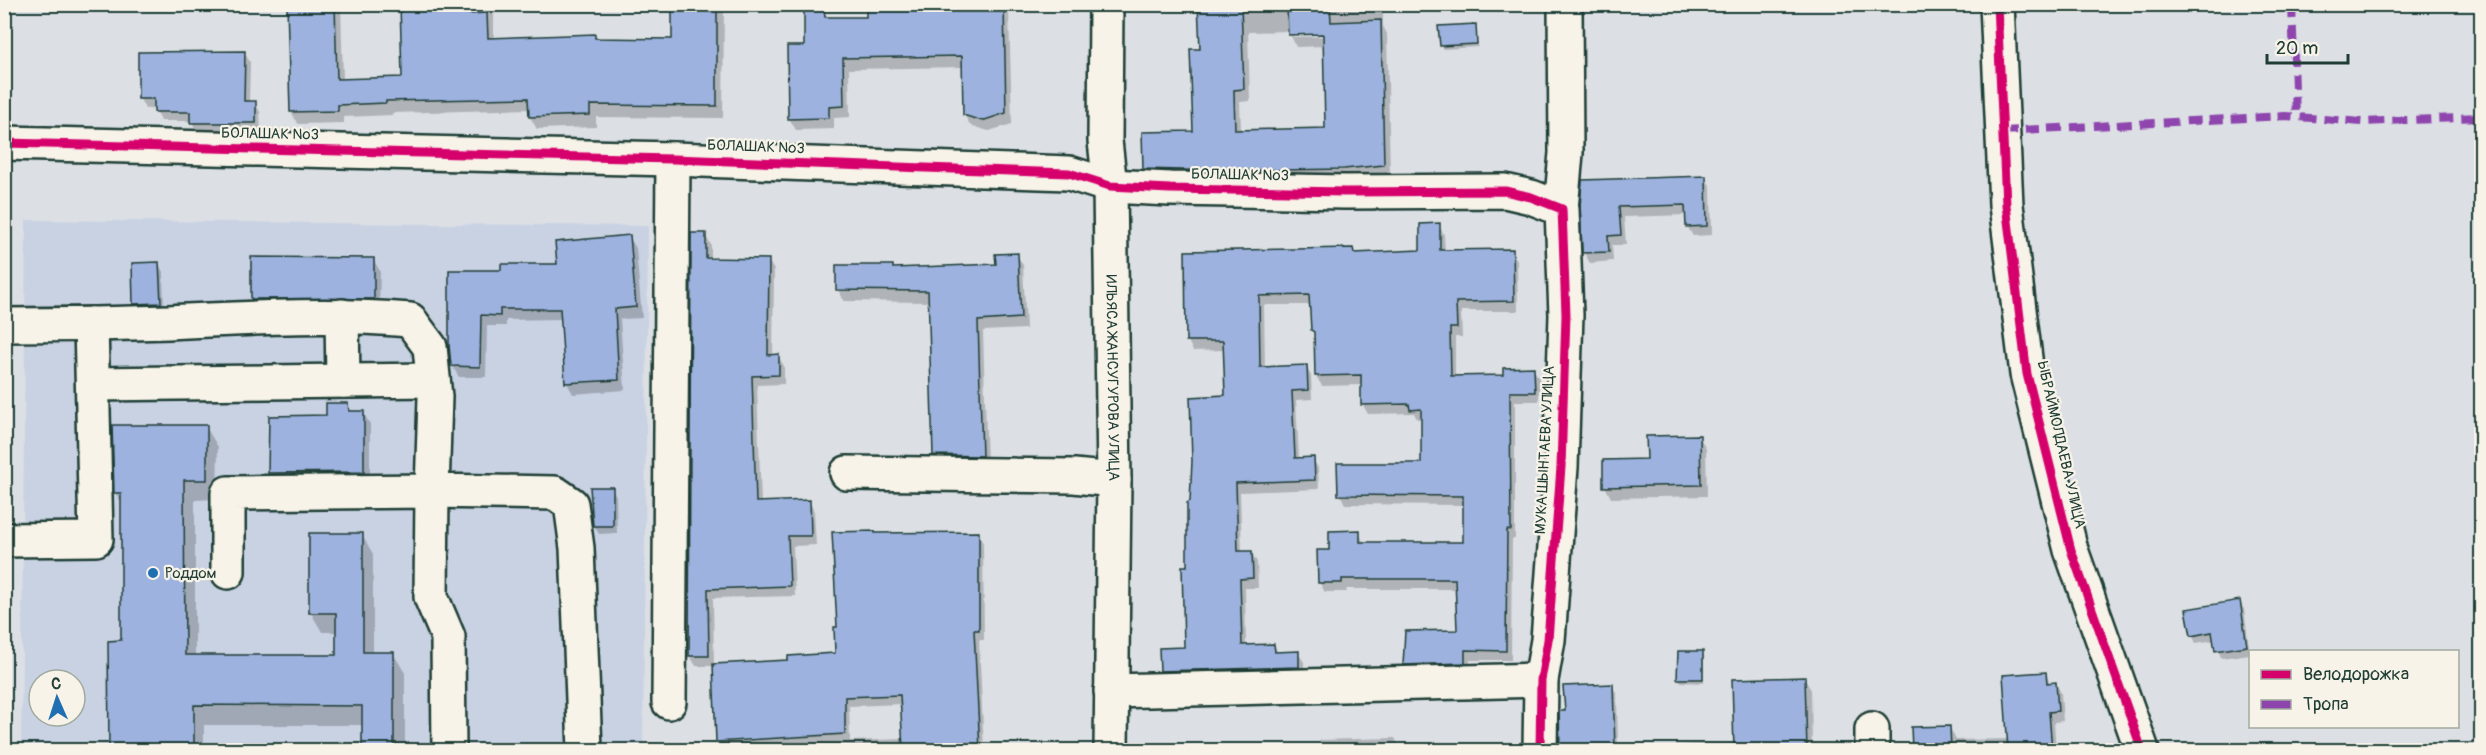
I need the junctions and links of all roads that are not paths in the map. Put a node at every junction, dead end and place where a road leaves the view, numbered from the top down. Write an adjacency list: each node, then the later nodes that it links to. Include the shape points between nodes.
1 (1106, 4): 6 (street, ИЛЬЯСА ЖАНСУГУРОВА УЛИЦА, via 1105,141)
2 (1565, 4): 7 (street, МУКА ШЫНТАЕВА УЛИЦА, via 1566,153)
3 (1997, 4): 22 (street, ЫБРАЙМОЛДАЕВА УЛИЦА, via 2006,205 2027,374 2071,550)
4 (4, 143): 5 (street, БОЛАШАК №3)
5 (673, 159): 6 (street, БОЛАШАК №3, via 1069,174); 21 (street)
6 (1110, 186): 7 (street, БОЛАШАК №3, via 1333,192 1505,191); 15 (street, ИЛЬЯСА ЖАНСУГУРОВА УЛИЦА)
7 (1561, 209): 19 (street, МУКА ШЫНТАЕВА УЛИЦА, via 1566,315 1561,467 1548,640)
8 (342, 316): 9 (street); 11 (street, via 410,320 430,347); 12 (street)
9 (91, 324): 10 (street); 13 (street)
10 (4, 325)
11 (433, 380): 12 (street); 16 (street)
12 (344, 381): 13 (street)
13 (93, 384): 17 (street, via 96,539)
14 (847, 473): 15 (street)
15 (1114, 480): 20 (street, ИЛЬЯСА ЖАНСУГУРОВА УЛИЦА)
16 (432, 491): 18 (street, via 228,493); 23 (street, via 431,597 448,637); 24 (street, via 555,493 571,504 577,548)
17 (4, 540)
18 (228, 572)
19 (1541, 681): 20 (street); 26 (street, МУКА ШЫНТАЕВА УЛИЦА)
20 (1111, 691): 25 (street, ИЛЬЯСА ЖАНСУГУРОВА УЛИЦА)
21 (669, 702)
22 (2140, 744)
23 (449, 750)
24 (585, 750)
25 (1111, 750)
26 (1540, 750)

